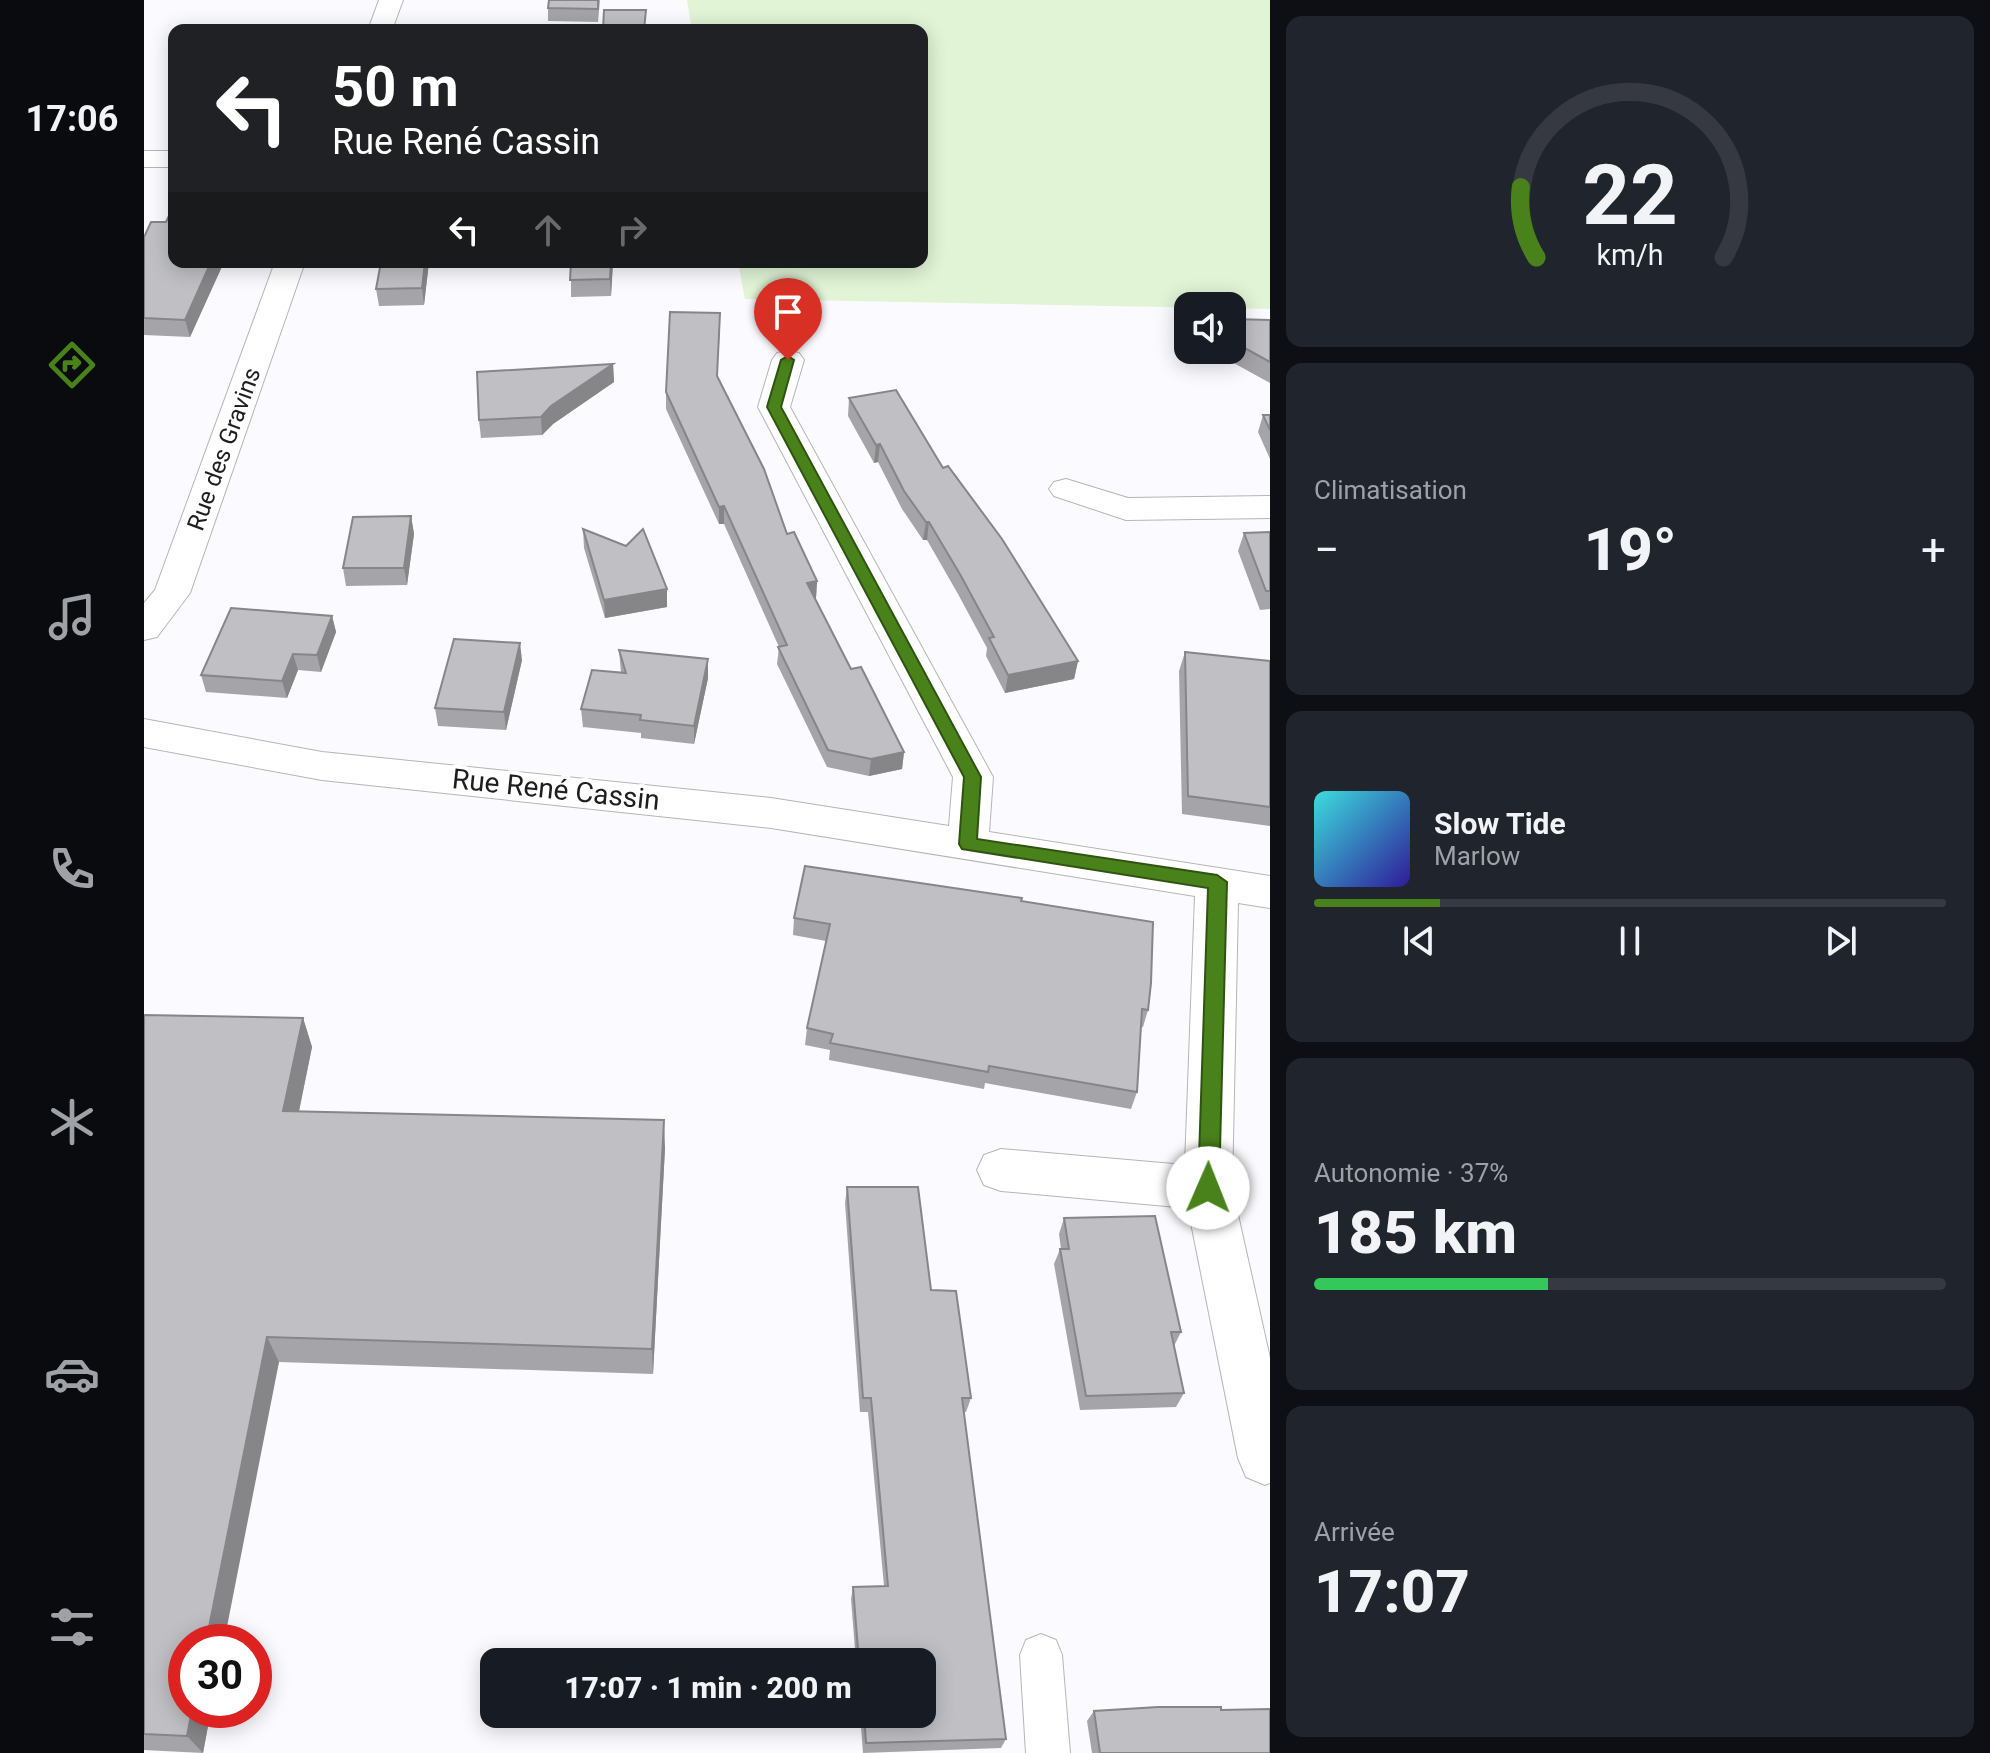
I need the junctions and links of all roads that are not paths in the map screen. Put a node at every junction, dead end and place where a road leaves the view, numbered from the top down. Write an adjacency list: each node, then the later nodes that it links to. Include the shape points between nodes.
1 (391, 0): 2 (street)
2 (382, 24)
3 (144, 159): 4 (street)
4 (168, 159)
5 (288, 268): 9 (street, Rue des Gravins, via 172,593)
6 (788, 360): 11 (street, via 774,407 973,777)
7 (1066, 489): 8 (street, via 1126,509)
8 (1270, 507)
9 (144, 628)
10 (144, 733): 11 (street, Rue René Cassin, via 322,766 771,813)
11 (968, 844): 12 (street, Rue René Cassin)
12 (1217, 882): 13 (street, Rue René Cassin); 15 (street)
13 (1270, 892)
14 (1001, 1170): 15 (street)
15 (1208, 1188): 16 (street)
16 (1265, 1458)
17 (1041, 1655): 18 (street)
18 (1048, 1753)

